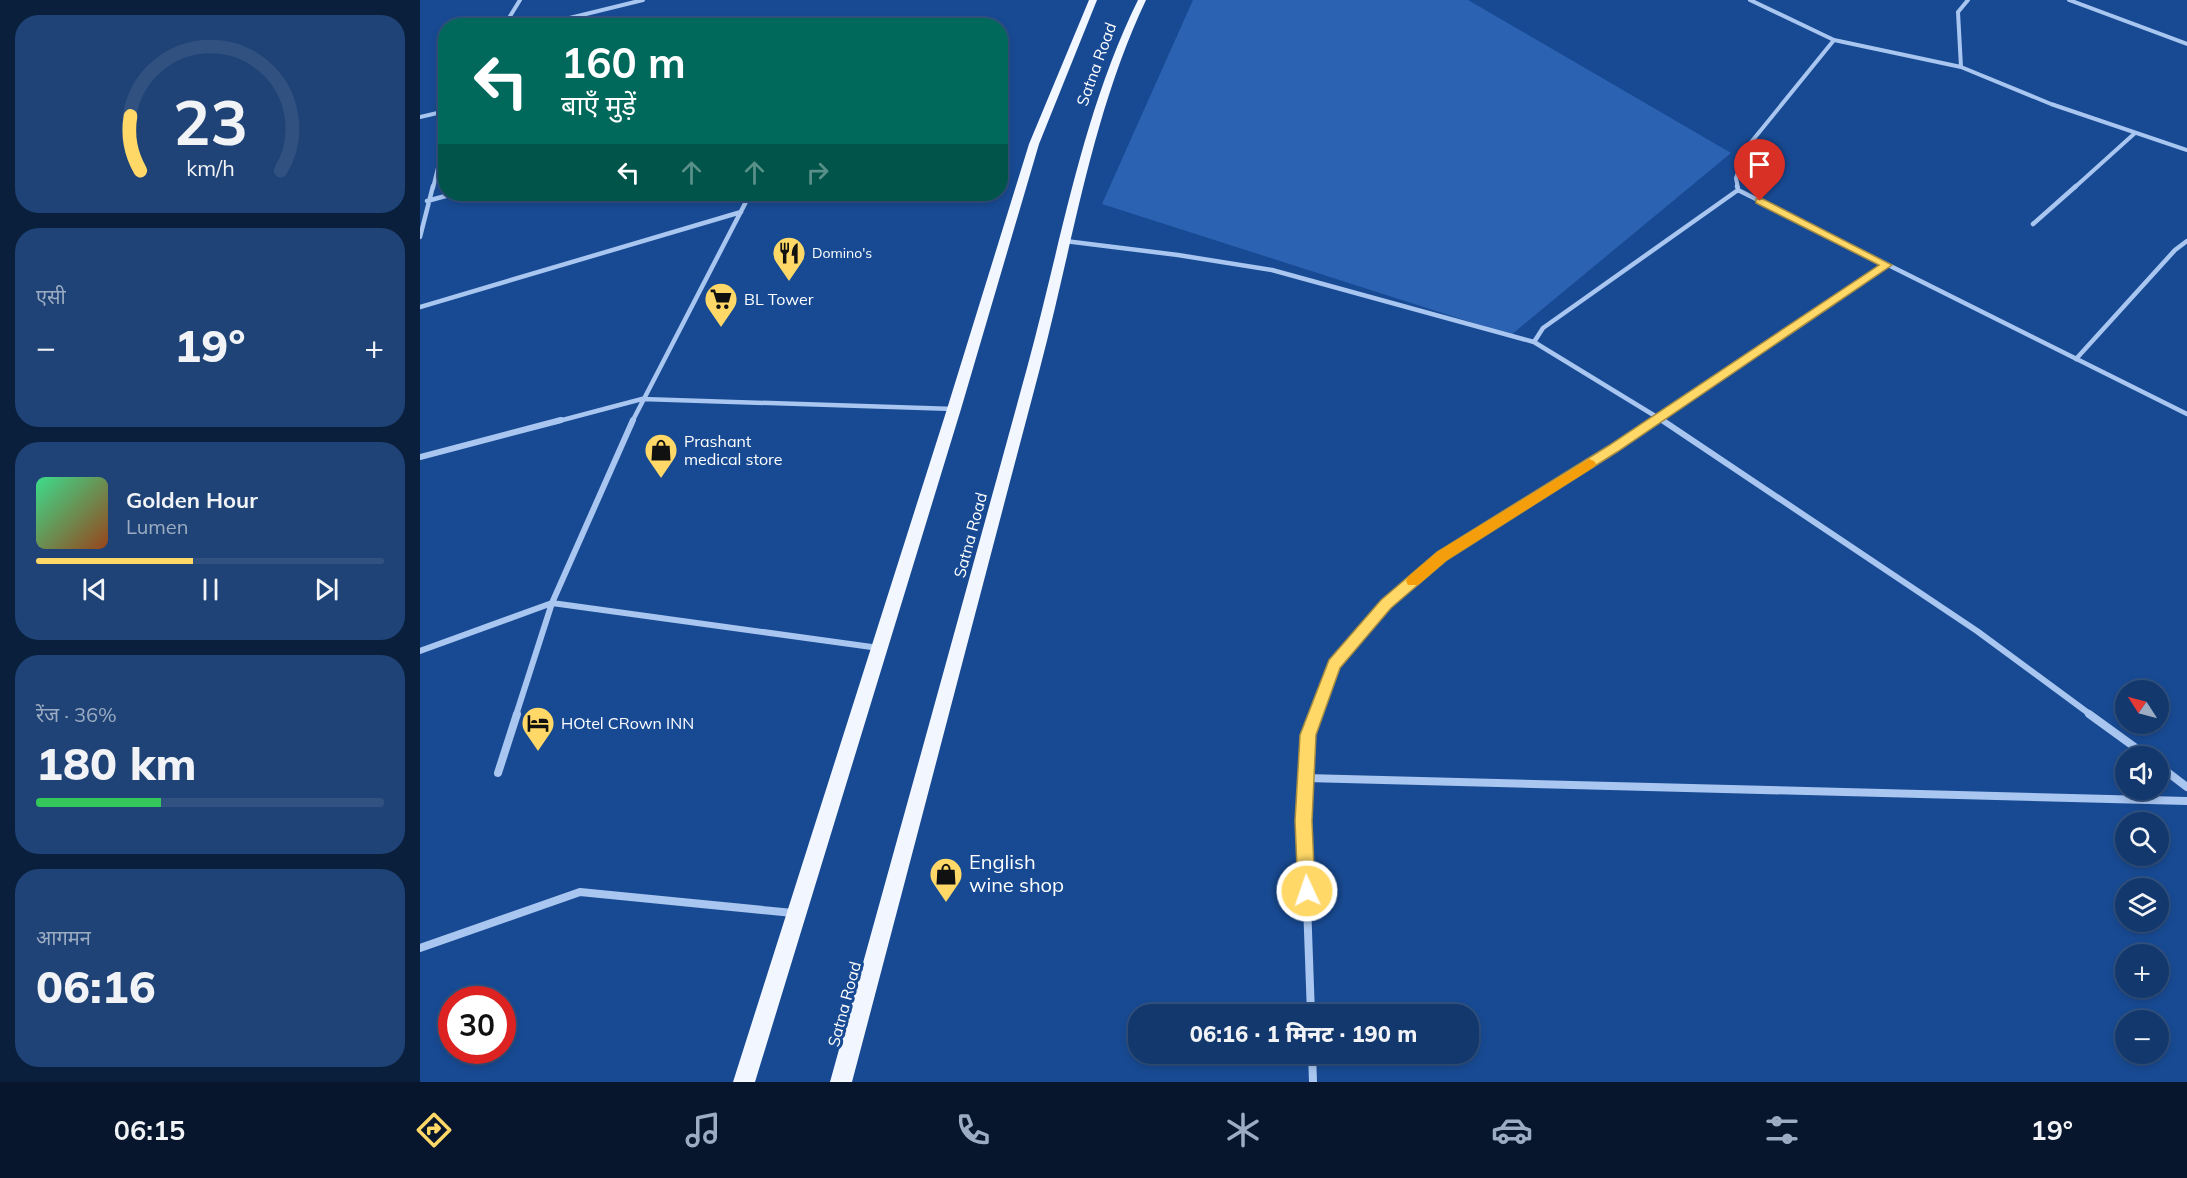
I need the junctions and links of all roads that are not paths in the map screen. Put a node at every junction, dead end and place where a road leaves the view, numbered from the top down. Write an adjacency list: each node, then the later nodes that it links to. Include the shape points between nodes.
1 (520, 0): 8 (street)
2 (643, 0): 9 (street)
3 (1093, 0): 32 (main road, via 1035,144)
4 (1142, 0): 25 (main road, Satna Road, via 1124,37 1092,130)
5 (1750, 0): 10 (street)
6 (1968, 0): 12 (street, via 1958,12)
7 (2069, 0): 11 (street)
8 (509, 18)
9 (570, 18)
10 (1834, 40): 12 (street); 18 (street, via 1748,146 1736,178)
11 (2187, 44)
12 (1961, 67): 15 (street)
13 (438, 113): 14 (street)
14 (420, 117)
15 (2134, 133): 16 (street); 23 (street)
16 (2187, 150)
17 (438, 163): 20 (street)
18 (1738, 190): 27 (street); 29 (street, via 1543,328)
19 (438, 198): 20 (street)
20 (427, 201): 24 (street)
21 (746, 201): 22 (street)
22 (741, 212): 28 (street); 31 (street)
23 (2033, 224)
24 (420, 237)
25 (1065, 241): 29 (street, via 1272,270); 50 (main road, Satna Road)
26 (2187, 241): 30 (street)
27 (1887, 265): 30 (street); 34 (street)
28 (420, 307)
29 (1534, 342): 34 (street)
30 (2076, 359): 33 (street)
31 (642, 399): 32 (street); 35 (street); 36 (street)
32 (954, 409): 37 (main road)
33 (2187, 414)
34 (1659, 418): 39 (street, via 1977,631); 42 (street, via 1442,556 1386,604 1334,665 1308,735)
35 (420, 457)
36 (552, 603): 37 (street); 38 (street); 40 (street)
37 (880, 649): 45 (main road)
38 (420, 651)
39 (2133, 746)
40 (498, 772)
41 (2169, 773): 43 (street)
42 (1306, 778): 44 (street); 47 (street)
43 (2187, 787)
44 (2187, 801)
45 (796, 913): 46 (street, via 580,892); 49 (main road)
46 (420, 948)
47 (1311, 1004)
48 (1312, 1064): 51 (street)
49 (744, 1082)
50 (841, 1082)
51 (1313, 1082)

